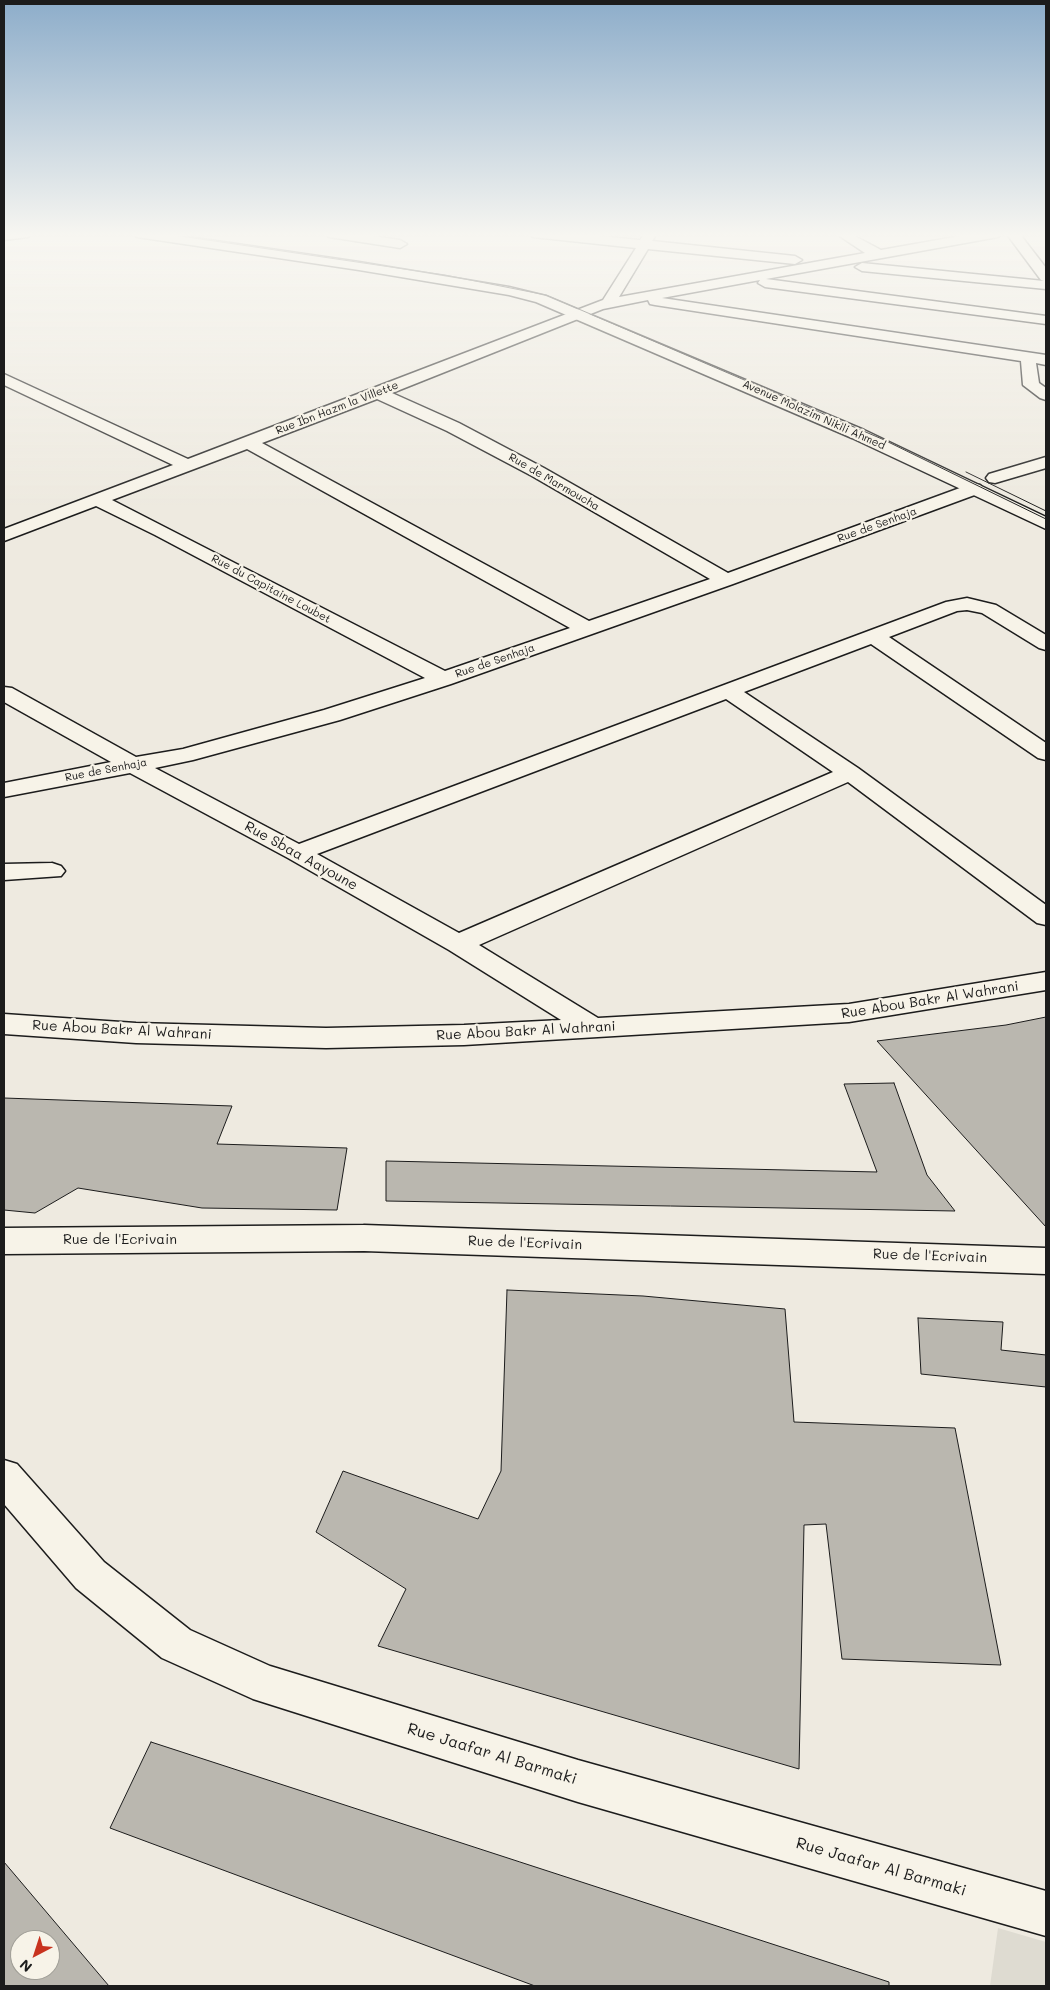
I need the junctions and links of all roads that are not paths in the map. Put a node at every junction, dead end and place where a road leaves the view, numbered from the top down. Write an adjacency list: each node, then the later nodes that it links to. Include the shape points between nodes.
1 (534, 326): 8 (street, Rue Ibn Hazm la Villette)
2 (623, 326): 15 (street, Avenue Molazim Nikili Ahmed, via 858,434)
3 (817, 326): 5 (street)
4 (707, 352): 10 (street, Avenue Molazim Nikili Ahmed)
5 (1028, 358): 6 (street); 9 (street, via 1031,385)
6 (1046, 360)
7 (4, 379): 13 (street)
8 (378, 393): 11 (street, Rue Ibn Hazm la Villette); 20 (street, Rue de Marmoucha, via 453,426)
9 (1046, 395)
10 (905, 439)
11 (248, 442): 13 (street, Rue Ibn Hazm la Villette); 21 (street)
12 (1046, 462): 14 (street)
13 (187, 465): 17 (street, Rue Ibn Hazm la Villette)
14 (995, 478): 15 (street, Avenue Molazim Nikili Ahmed); 16 (street, Avenue Molazim Nikili Ahmed)
15 (976, 479): 18 (street, Avenue Molazim Nikili Ahmed); 20 (street, Rue de Senhaja)
16 (1020, 490)
17 (98, 500): 19 (street, Rue Ibn Hazm la Villette); 24 (street, Rue du Capitaine Loubet)
18 (1046, 524)
19 (4, 535)
20 (726, 580): 21 (street, Rue de Senhaja)
21 (588, 629): 24 (street, Rue de Senhaja)
22 (872, 635): 23 (street, via 967,604 988,609); 25 (street); 27 (street)
23 (1046, 644)
24 (443, 679): 28 (street, Rue de Senhaja, via 267,734)
25 (727, 690): 29 (street); 31 (street)
26 (4, 693): 28 (street, Rue Sbaa Aayoune)
27 (1046, 753)
28 (132, 766): 30 (street, Rue de Senhaja); 31 (street, Rue Sbaa Aayoune)
29 (850, 773): 34 (street); 35 (street)
30 (4, 790)
31 (297, 852): 35 (street, Rue Sbaa Aayoune)
32 (52, 871): 33 (street)
33 (4, 872)
34 (1046, 917)
35 (458, 944): 38 (street, Rue Sbaa Aayoune)
36 (1046, 981): 38 (street, Rue Abou Bakr Al Wahrani, via 849,1013)
37 (4, 1024): 38 (street, Rue Abou Bakr Al Wahrani, via 136,1033 326,1038)
38 (594, 1028)
39 (4, 1242): 40 (street, Rue de l'Ecrivain, via 364,1238)
40 (1046, 1261)
41 (4, 1476): 42 (street, Rue Jaafar Al Barmaki, via 90,1575 176,1644 267,1685 578,1780)
42 (1046, 1914)

